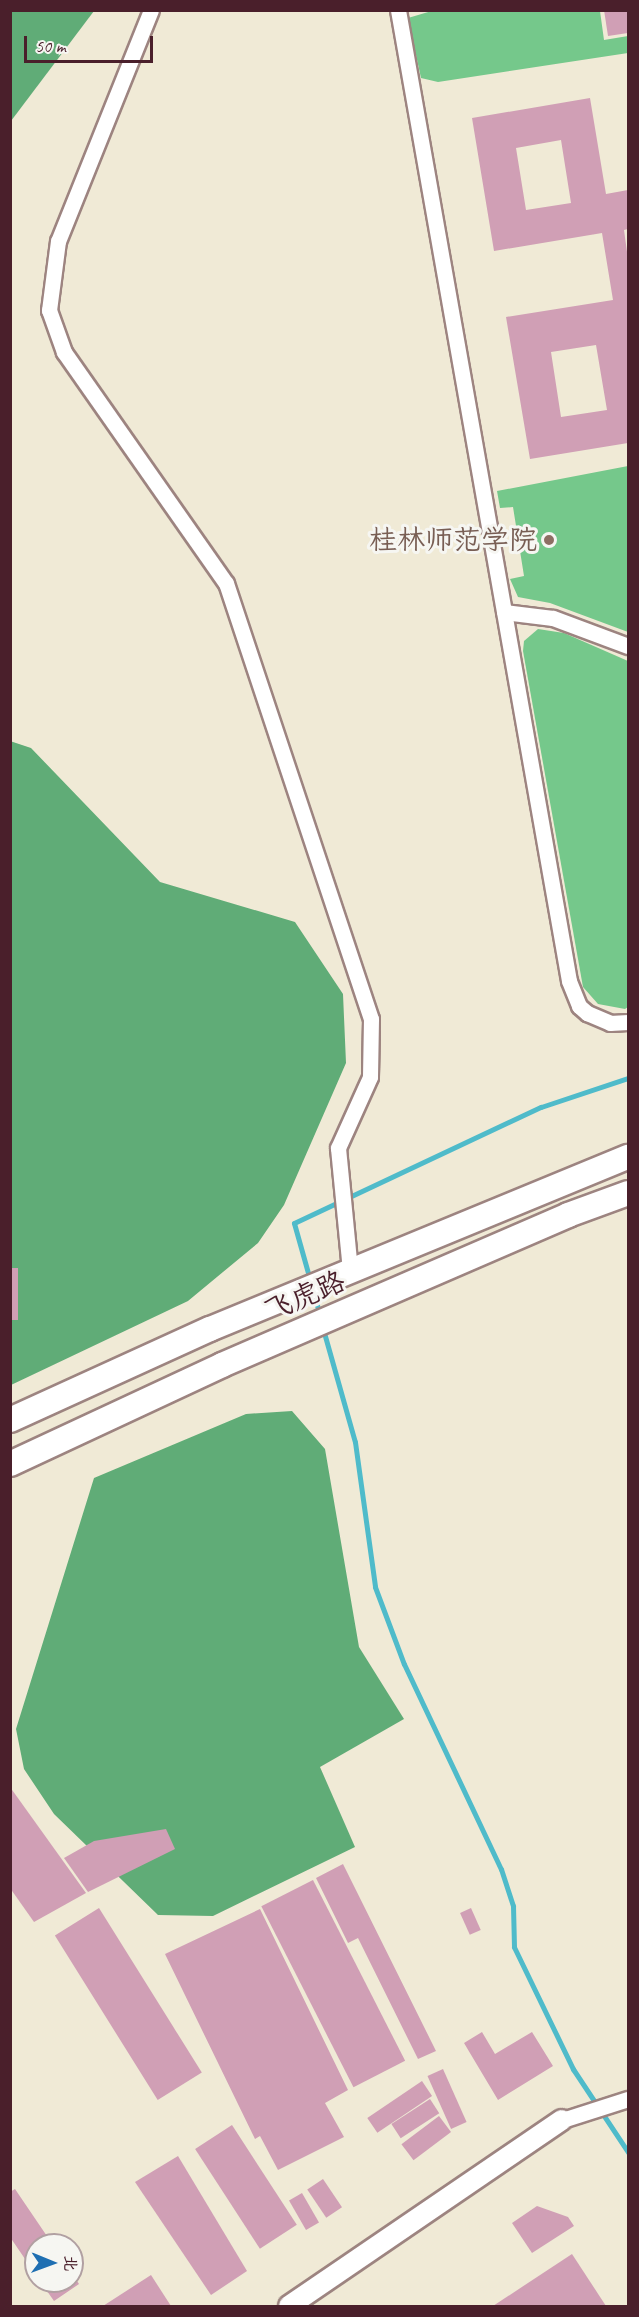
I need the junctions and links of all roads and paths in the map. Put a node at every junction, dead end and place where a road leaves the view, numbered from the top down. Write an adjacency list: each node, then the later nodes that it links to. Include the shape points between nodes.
1 (151, 10): 8 (street, via 58,241 49,310 64,352 226,583 371,1019 370,1077 338,1148)
2 (398, 10): 3 (street)
3 (504, 612): 4 (street, via 553,618); 5 (street, via 569,981 579,1006 587,1013 610,1023)
4 (628, 646)
5 (628, 1022)
6 (628, 1157): 8 (main road, 飞虎路)
7 (628, 1193): 10 (main road, 飞虎路, via 319,1323)
8 (350, 1270): 9 (main road, 飞虎路)
9 (10, 1420)
10 (10, 1464)
11 (628, 2099): 12 (street)
12 (562, 2120): 13 (street)
13 (289, 2307)

